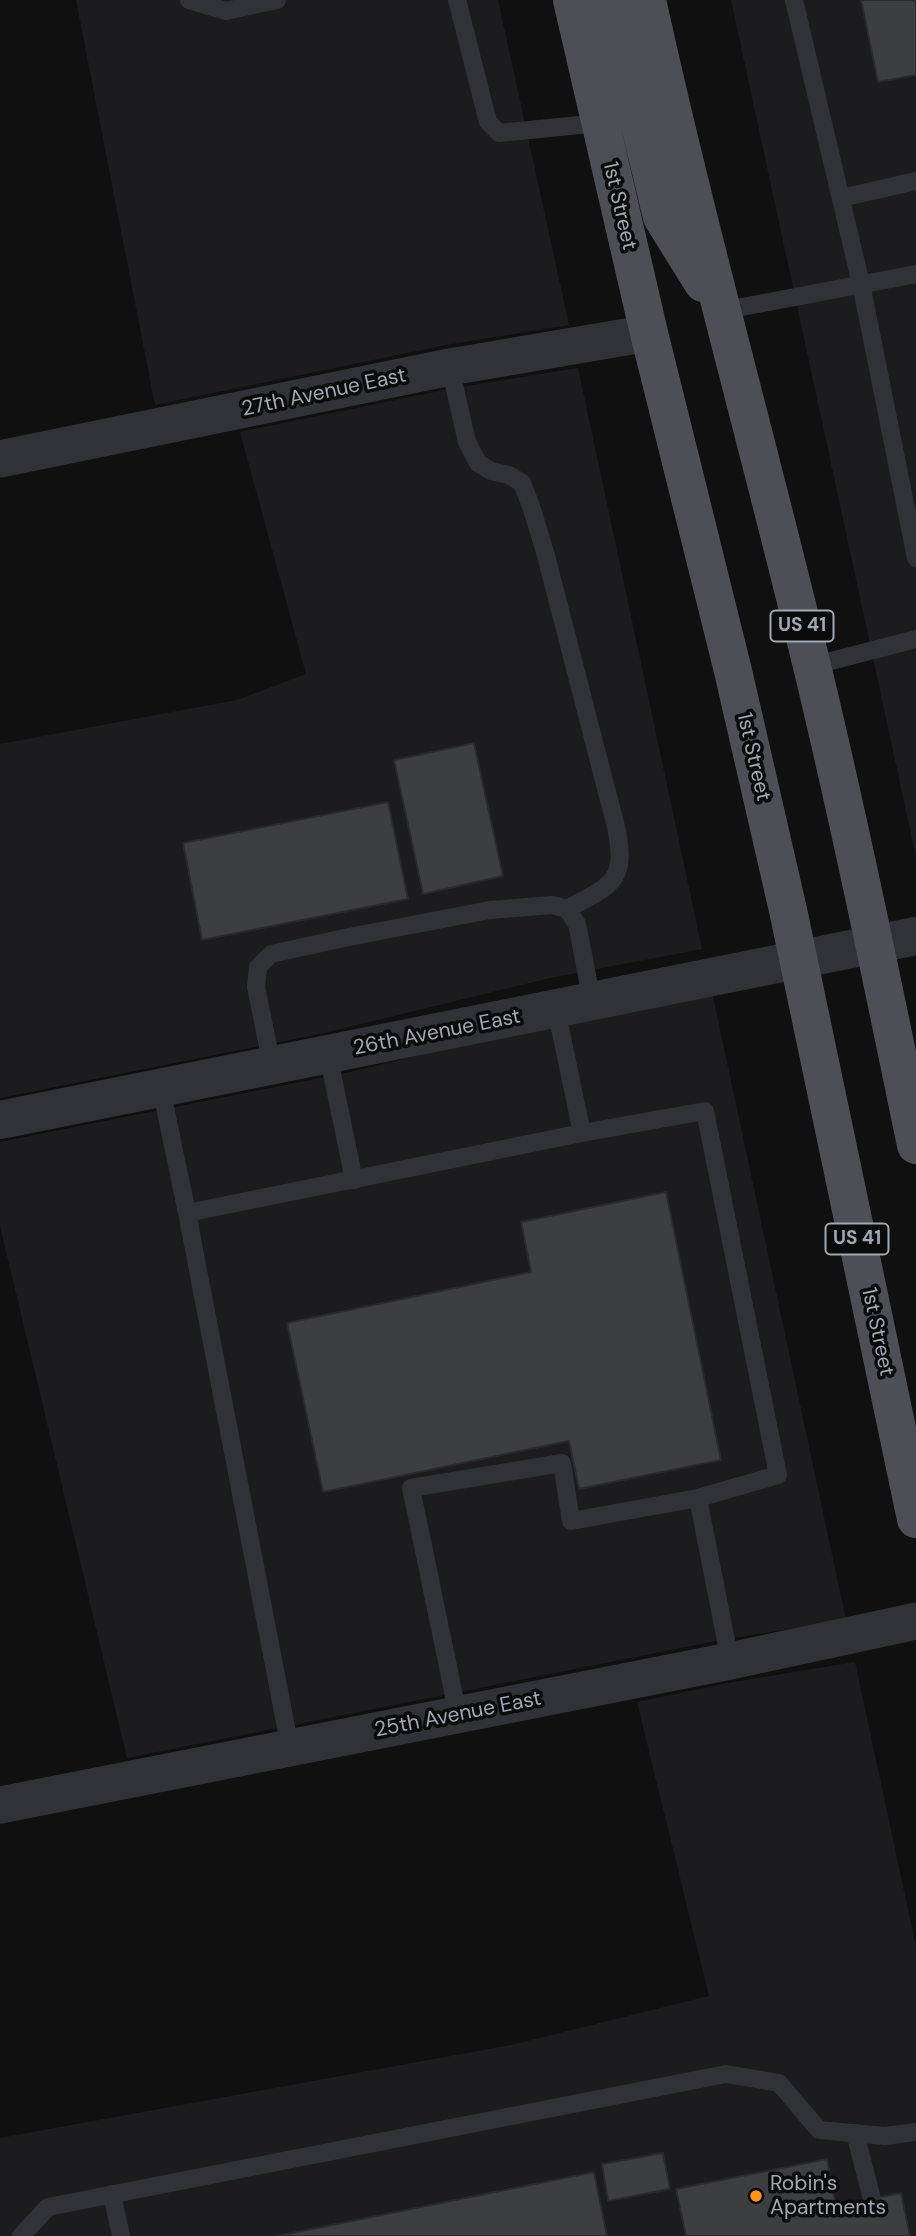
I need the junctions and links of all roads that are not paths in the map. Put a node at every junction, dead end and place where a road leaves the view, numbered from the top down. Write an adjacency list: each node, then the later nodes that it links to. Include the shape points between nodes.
1 (189, 0): 2 (lane, via 226,11)
2 (277, 0)
3 (457, 0): 8 (lane, via 488,122 499,133)
4 (572, 0): 8 (main road, 1st Street / US 41)
5 (610, 0): 13 (main road, via 662,217)
6 (647, 0): 13 (main road, US 41)
7 (794, 0): 10 (lane)
8 (600, 122): 14 (main road, 1st Street / US 41)
9 (916, 181): 10 (lane)
10 (841, 198): 12 (lane)
11 (916, 274): 12 (lane)
12 (861, 284): 13 (lane); 17 (lane)
13 (720, 311): 20 (main road, US 41)
14 (649, 333): 15 (street, 27th Avenue East); 24 (main road, 1st Street / US 41)
15 (450, 367): 16 (street, 27th Avenue East); 21 (lane, via 467,442 478,463 522,484 531,506 616,827 621,851 611,883)
16 (0, 459)
17 (912, 520): 18 (lane)
18 (916, 558)
19 (916, 639): 20 (lane)
20 (812, 666): 23 (main road, US 41)
21 (567, 909): 25 (lane, via 577,924); 27 (lane, via 552,905 490,910 271,954 258,967 256,987)
22 (916, 936): 23 (street, 26th Avenue East)
23 (874, 944): 24 (street, 26th Avenue East); 31 (main road, US 41)
24 (799, 959): 25 (street, 26th Avenue East); 35 (main road, 1st Street / US 41)
25 (574, 1005): 26 (street, 26th Avenue East); 30 (lane)
26 (328, 1054): 27 (street, 26th Avenue East); 32 (lane)
27 (272, 1066): 28 (street, 26th Avenue East)
28 (161, 1088): 29 (street, 26th Avenue East); 33 (lane)
29 (0, 1120)
30 (582, 1133): 32 (lane); 34 (lane, via 705,1111 778,1475)
31 (916, 1145)
32 (354, 1180): 33 (lane)
33 (187, 1213): 39 (lane)
34 (698, 1498): 37 (lane); 38 (lane, via 571,1521 562,1463 411,1488)
35 (916, 1519)
36 (916, 1621): 37 (street, 25th Avenue East)
37 (730, 1661): 38 (street, 25th Avenue East)
38 (458, 1715): 39 (street, 25th Avenue East)
39 (290, 1748): 40 (street, 25th Avenue East)
40 (0, 1805)
41 (916, 2132): 42 (lane)
42 (855, 2133): 43 (lane, via 820,2130 779,2083 726,2074); 44 (lane)
43 (112, 2194): 45 (lane, via 48,2207); 46 (lane)
44 (872, 2199)
45 (21, 2236)
46 (121, 2236)

